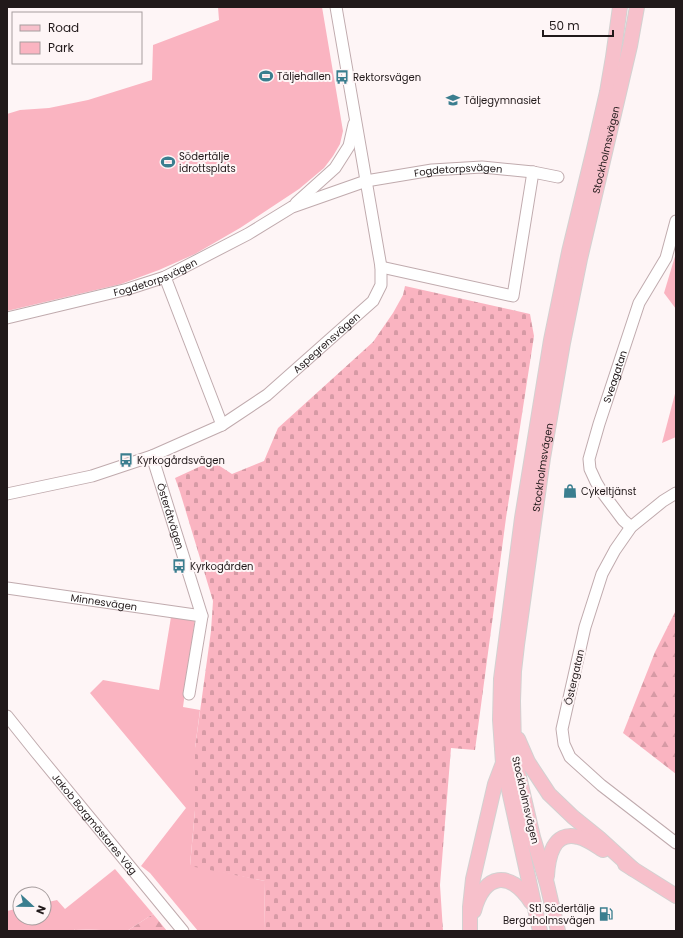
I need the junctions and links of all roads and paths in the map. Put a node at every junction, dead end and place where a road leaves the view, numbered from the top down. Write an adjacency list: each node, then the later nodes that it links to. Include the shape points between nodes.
1 (336, 7): 4 (street)
2 (620, 7): 23 (main road, Stockholmsvägen, via 607,92 569,252 531,458 501,679)
3 (637, 7): 22 (main road, Stockholmsvägen, via 629,52 580,259 552,405 517,645)
4 (356, 120): 7 (street); 8 (street, Fogdetorpsvägen, via 349,146 335,168)
5 (533, 172): 6 (street, Fogdetorpsvägen); 7 (street, Fogdetorpsvägen, via 482,167 432,170); 10 (street, via 513,296)
6 (558, 177)
7 (366, 181): 8 (street, Fogdetorpsvägen); 10 (street)
8 (292, 207): 11 (street, Fogdetorpsvägen, via 248,234)
9 (676, 221): 17 (street, Sveagatan, via 666,258 639,303 589,459 590,469 602,492)
10 (381, 267): 13 (street, Aspegrensvägen, via 381,285 374,301 267,395)
11 (165, 277): 12 (street, Fogdetorpsvägen, via 128,289); 13 (street)
12 (7, 318)
13 (222, 425): 14 (street, Aspegrensvägen)
14 (152, 456): 16 (street, Aspegrensvägen, via 92,476); 19 (street, Österåtvägen)
15 (676, 493): 17 (street, Östergatan)
16 (7, 494)
17 (631, 527): 24 (street, Östergatan, via 602,574 588,620 562,729 564,744 570,757 601,785)
18 (7, 588): 19 (street, Minnesvägen)
19 (202, 616): 20 (street, Österåtvägen)
20 (189, 694)
21 (7, 716): 30 (street, Jakob Borgmästares Väg)
22 (513, 724): 25 (main road, via 528,762 549,794); 26 (main road, Stockholmsvägen, via 518,772)
23 (503, 763): 28 (main road, Stockholmsvägen); 29 (main road, via 495,784 473,879)
24 (676, 843)
25 (632, 869): 26 (main road, via 585,840 565,837 554,846 548,860); 27 (main road)
26 (547, 884): 32 (main road, Stockholmsvägen)
27 (676, 896)
28 (534, 905): 29 (main road, via 515,884 509,881 496,881 484,888 475,908); 31 (main road, Stockholmsvägen)
29 (470, 929)
30 (183, 931)
31 (540, 931)
32 (558, 931)

